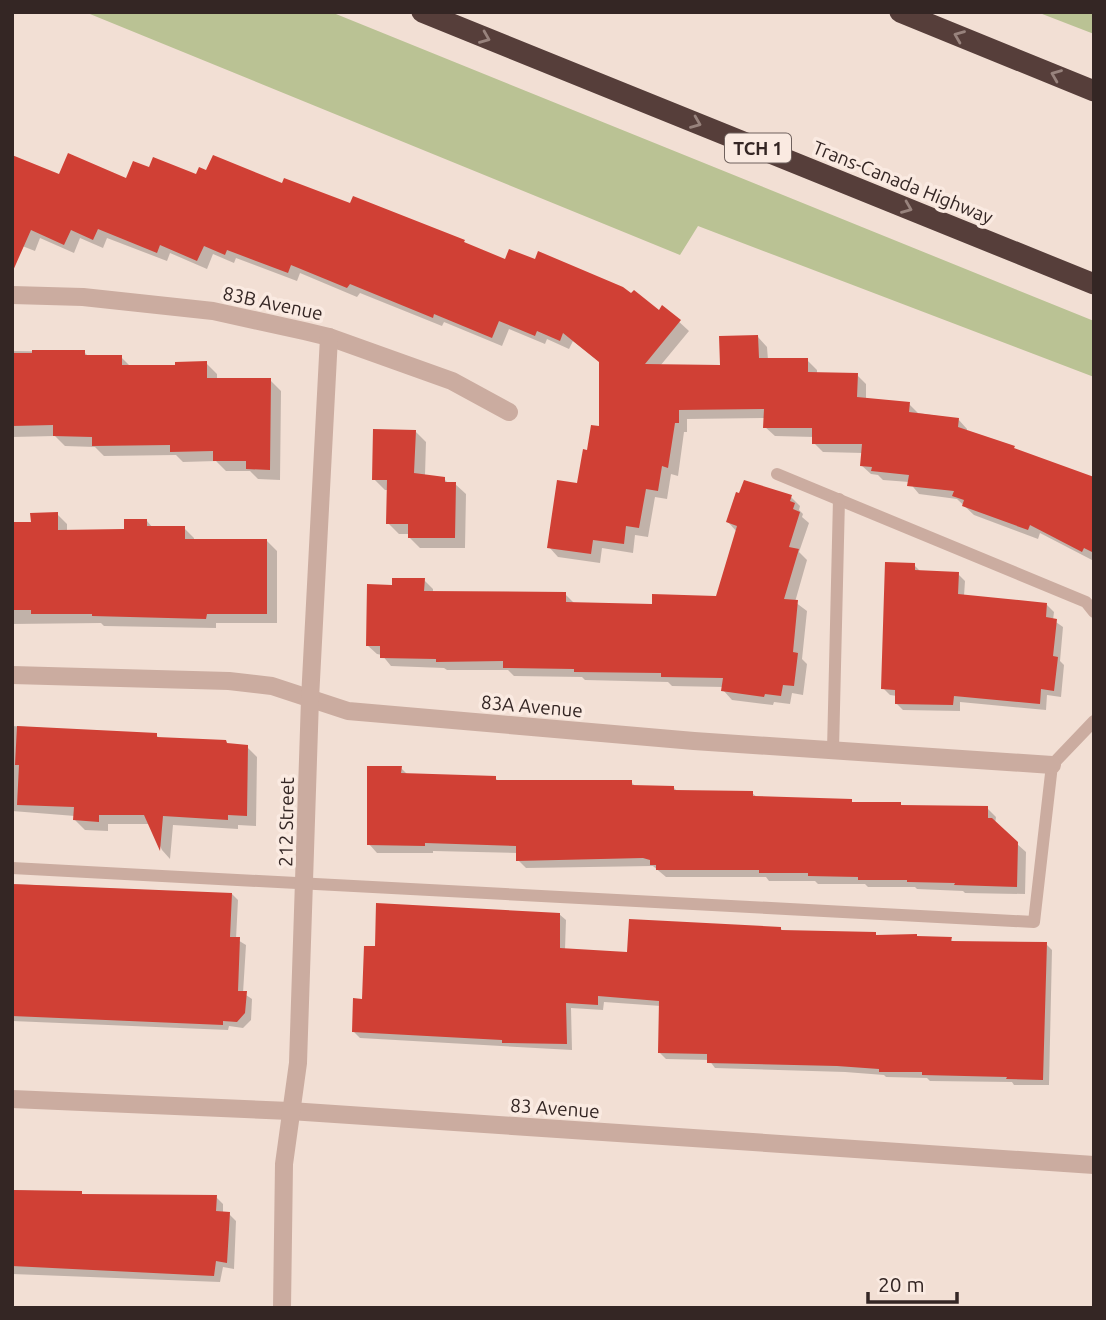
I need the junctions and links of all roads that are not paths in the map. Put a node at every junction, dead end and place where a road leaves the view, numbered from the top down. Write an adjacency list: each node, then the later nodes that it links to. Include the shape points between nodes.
1 (422, 12): 4 (highway, Trans-Canada Highway / TCH 1, one-way to 4)
2 (900, 12): 3 (highway, one-way to 2)
3 (1094, 91)
4 (1094, 284)
5 (12, 295): 6 (street, 83B Avenue, via 83,297 213,312)
6 (328, 337): 7 (street, 83B Avenue, via 452,381); 12 (street, 212 Street)
7 (509, 412)
8 (777, 474): 9 (lane)
9 (839, 499): 10 (lane, via 1086,602); 14 (lane)
10 (1094, 612)
11 (12, 676): 12 (street, 83A Avenue, via 229,681 272,685)
12 (310, 699): 14 (street, 83A Avenue, via 348,711); 17 (street, 212 Street)
13 (1094, 721): 15 (lane)
14 (833, 750): 15 (street, 83A Avenue)
15 (1052, 765): 17 (lane, via 1034,922)
16 (12, 868): 17 (lane)
17 (306, 884): 19 (street, 212 Street, via 298,1063)
18 (12, 1099): 19 (street, 83 Avenue)
19 (290, 1111): 20 (street, 83 Avenue); 21 (street, 212 Street, via 284,1164)
20 (1094, 1165)
21 (282, 1308)

